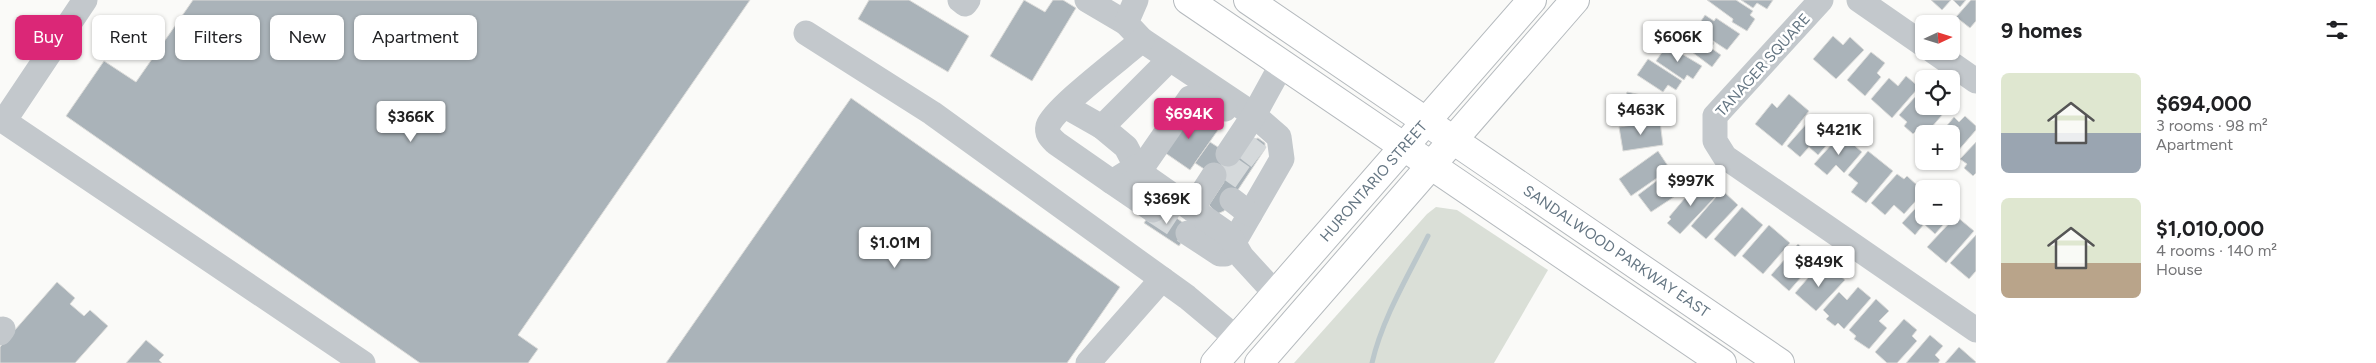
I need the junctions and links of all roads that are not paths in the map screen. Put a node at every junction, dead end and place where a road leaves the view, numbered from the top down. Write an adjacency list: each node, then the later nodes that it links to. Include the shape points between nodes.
1 (85, 0): 21 (street)
2 (960, 0): 3 (street, via 965,4)
3 (968, 0)
4 (1087, 0): 12 (street)
5 (1136, 0): 12 (street)
6 (1188, 0): 17 (main road)
7 (1248, 0): 22 (main road, SANDALWOOD PARKWAY EAST)
8 (1532, 0): 22 (main road, HURONTARIO STREET)
9 (1576, 0): 24 (main road)
10 (1821, 0): 36 (street, TANAGER SQUARE, via 1714,116 1716,141 1725,156)
11 (1859, 0): 14 (street)
12 (1134, 32): 15 (street); 19 (street)
13 (806, 34): 34 (street, via 932,113)
14 (1915, 39)
15 (1169, 60): 20 (street); 23 (street)
16 (1946, 60): 18 (street)
17 (1282, 64): 20 (street); 25 (main road)
18 (1976, 81)
19 (1065, 106): 23 (street); 29 (street, via 1048,125 1049,136)
20 (1250, 113): 26 (street); 26 (street, via 1280,137 1282,160); 28 (street, via 1230,112 1200,96 1190,98)
21 (2, 120): 38 (street)
22 (1427, 121): 24 (main road, SANDALWOOD PARKWAY EAST); 25 (main road, HURONTARIO STREET)
23 (1102, 127): 28 (street, via 1122,141)
24 (1454, 140): 27 (main road); 43 (main road, SANDALWOOD PARKWAY EAST)
25 (1404, 147): 27 (main road); 35 (main road, HURONTARIO STREET)
26 (1249, 154): 30 (street)
27 (1432, 166): 41 (main road); 42 (main road)
28 (1138, 169): 29 (street); 32 (street)
29 (1112, 182): 31 (street)
30 (1233, 190): 32 (street); 33 (street)
31 (1152, 210)
32 (1190, 221): 33 (street, via 1223,230)
33 (1234, 242): 35 (street, via 1242,257)
34 (1162, 279): 37 (street); 39 (street)
35 (1275, 293): 37 (main road, HURONTARIO STREET)
36 (1976, 330)
37 (1236, 338): 40 (main road, HURONTARIO STREET)
38 (363, 363)
39 (1088, 363)
40 (1215, 363)
41 (1259, 363)
42 (1722, 363)
43 (1780, 363)

